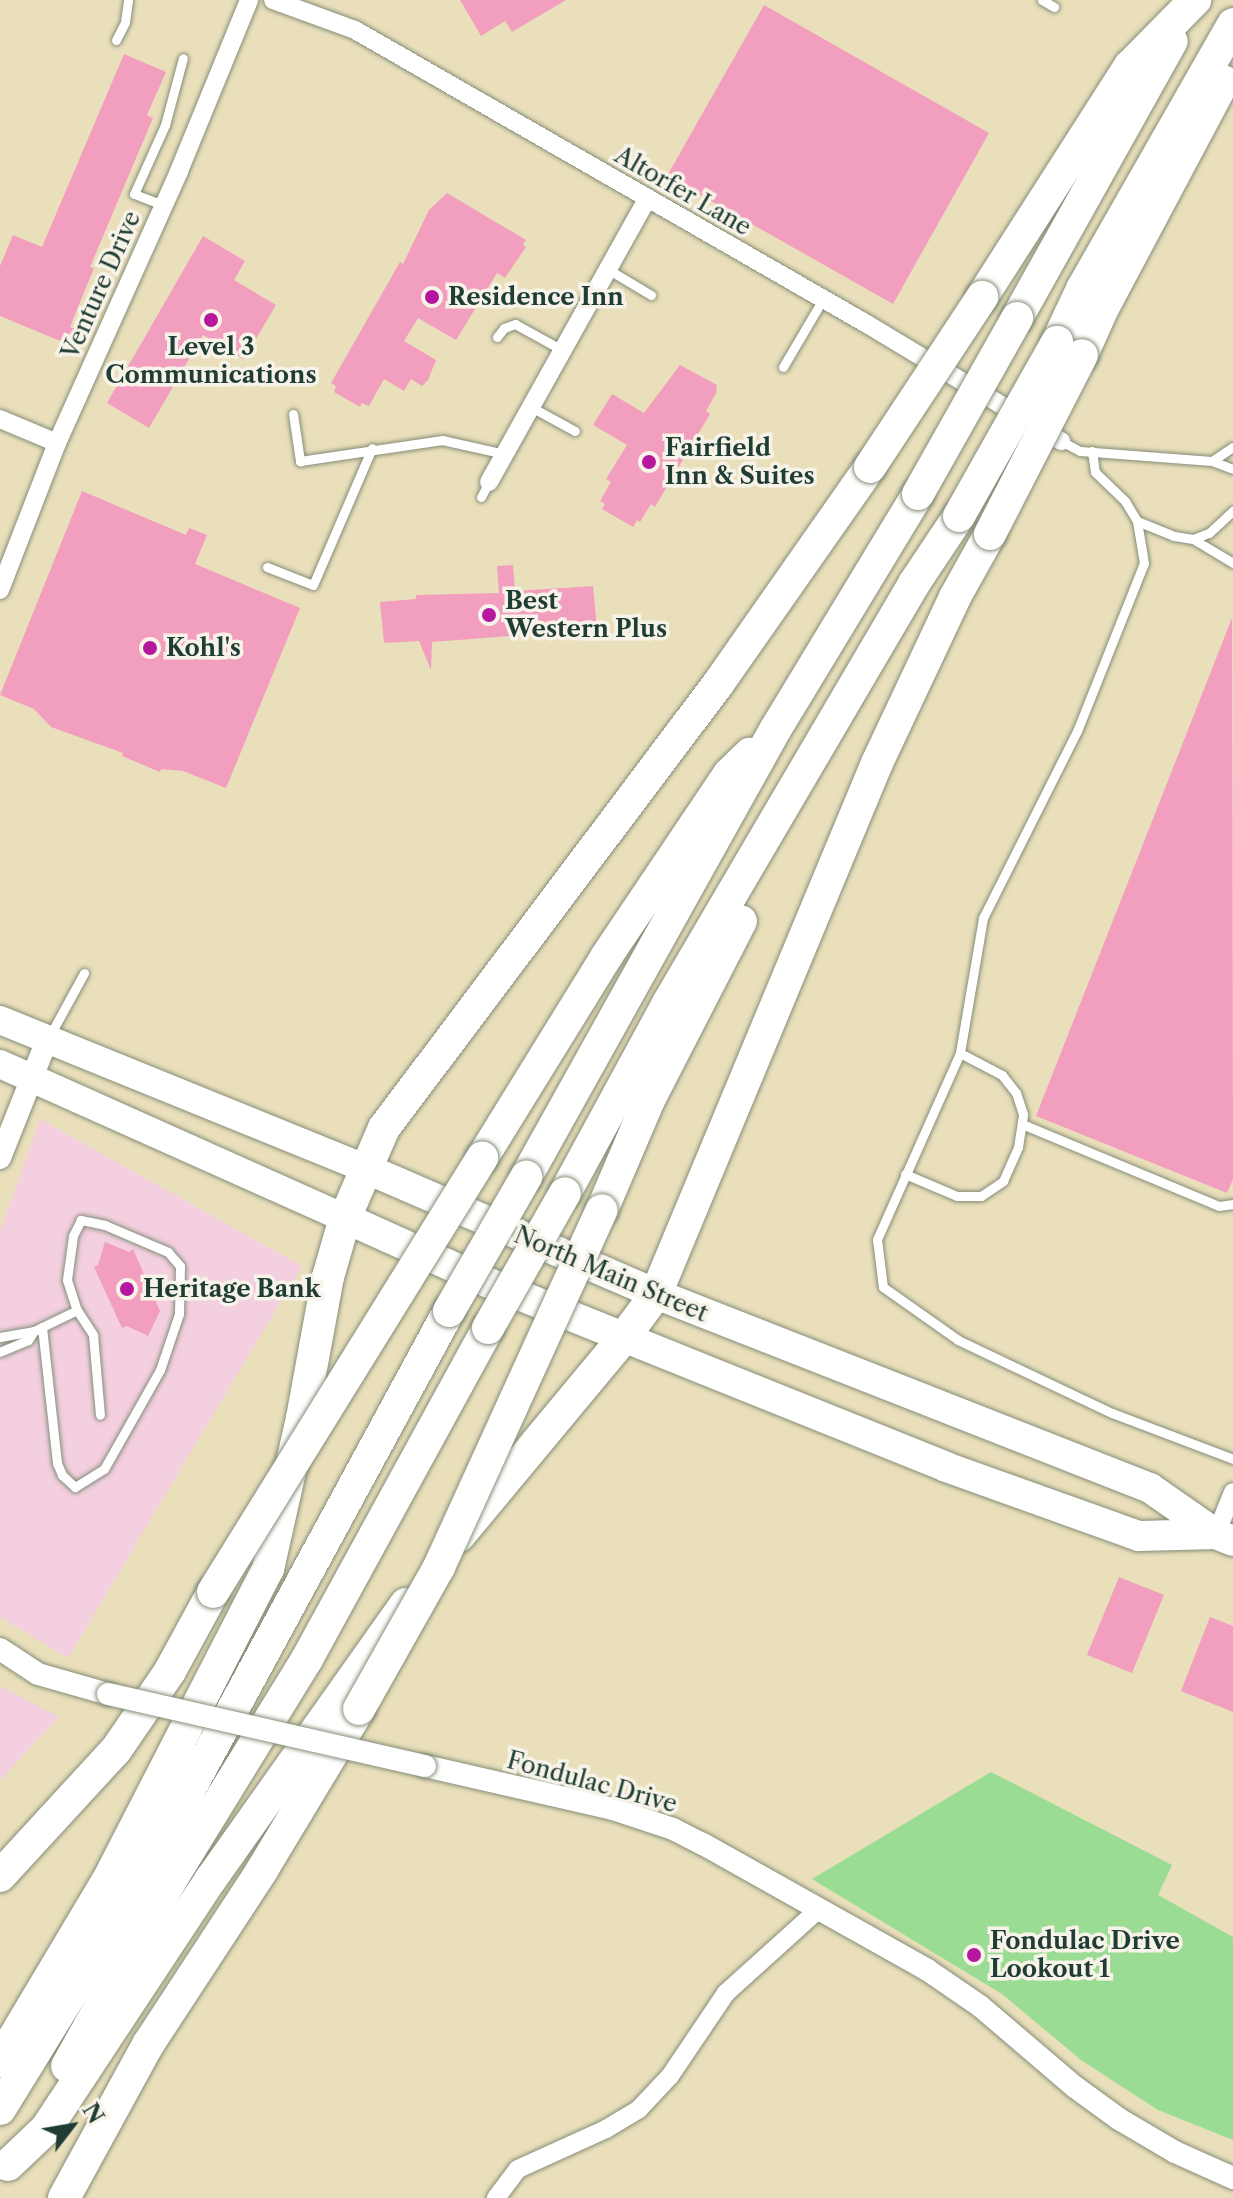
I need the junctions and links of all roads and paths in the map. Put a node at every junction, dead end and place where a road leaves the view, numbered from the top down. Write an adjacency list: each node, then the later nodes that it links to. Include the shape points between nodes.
1 (128, 0): 8 (lane)
2 (249, 0): 12 (street, Venture Drive)
3 (273, 0): 11 (street, Altorfer Lane, via 355,30)
4 (1042, 0): 6 (lane)
5 (1196, 0): 41 (highway, bridge, via 918,494); 51 (highway, bridge, via 1130,66 870,467 718,684 422,1074 384,1128)
6 (1054, 7)
7 (1233, 24): 17 (highway, via 1082,289)
8 (116, 40)
9 (183, 58): 12 (lane, via 165,125 134,194)
10 (1233, 63): 17 (highway, via 1102,310)
11 (648, 198): 13 (street); 15 (street, Altorfer Lane)
12 (163, 205): 25 (street, Venture Drive)
13 (609, 270): 14 (lane); 18 (street)
14 (651, 295)
15 (823, 299): 19 (lane); 24 (street, Altorfer Lane)
16 (497, 337): 18 (lane, via 515,324)
17 (1070, 348): 39 (highway, bridge); 55 (highway, bridge, via 990,534 871,777)
18 (564, 351): 20 (street)
19 (783, 367)
20 (531, 407): 23 (lane); 29 (street)
21 (293, 414): 27 (lane, via 300,461)
22 (0, 419): 25 (street)
23 (575, 431)
24 (1061, 441): 28 (lane)
25 (57, 443): 37 (street, Venture Drive)
26 (1233, 447): 30 (lane)
27 (372, 448): 29 (lane, via 442,440); 38 (lane, via 313,585)
28 (1092, 451): 30 (lane); 34 (lane, via 1095,472)
29 (505, 454): 32 (street)
30 (1212, 461): 31 (lane)
31 (1233, 469)
32 (485, 489)
33 (1233, 511): 35 (lane, via 1209,533)
34 (1137, 521): 35 (lane); 45 (lane, via 1144,563 1077,731 983,918)
35 (1193, 539): 36 (lane)
36 (1233, 563)
37 (4, 566): 40 (street, Venture Drive)
38 (267, 567)
39 (915, 582): 70 (highway, bridge, via 668,1003 307,1659 171,1880); 72 (highway, bridge, via 683,1030 439,1567 262,1870 149,2043)
40 (0, 590)
41 (775, 730): 66 (highway, bridge, via 729,774 560,1028 213,1592 170,1671 124,1739); 69 (highway, bridge, via 449,1311 137,1886)
42 (84, 973): 44 (lane)
43 (0, 1020): 44 (main road, North Main Street)
44 (47, 1040): 47 (street); 51 (main road, North Main Street)
45 (960, 1053): 48 (lane, via 1002,1075 1016,1093); 52 (lane)
46 (0, 1064): 47 (main road, North Main Street)
47 (31, 1078): 49 (street); 54 (main road, North Main Street)
48 (1022, 1124): 52 (lane, via 1003,1181 981,1196 957,1196); 53 (lane, via 1219,1206)
49 (6, 1126): 50 (street)
50 (0, 1158)
51 (367, 1169): 54 (highway); 55 (highway, North Main Street)
52 (905, 1174): 62 (lane, via 877,1239 883,1287 958,1340 1112,1413)
53 (1233, 1204)
54 (345, 1218): 58 (highway, North Main Street); 68 (highway, via 268,1569 109,1878)
55 (656, 1294): 58 (highway); 64 (highway, North Main Street, via 1150,1488)
56 (77, 1310): 57 (lane); 57 (lane, via 67,1280 73,1236 81,1220 168,1252 180,1266 179,1314 160,1370 104,1469 75,1487 57,1463); 61 (lane, via 93,1335)
57 (38, 1329): 59 (lane); 60 (lane, via 28,1340)
58 (625, 1336): 64 (highway, North Main Street, via 936,1463 1139,1536); 70 (highway, via 390,1624 220,1866 46,2129)
59 (0, 1337)
60 (0, 1352)
61 (100, 1415)
62 (1233, 1459)
63 (1233, 1492): 64 (street)
64 (1225, 1538)
65 (0, 1649): 67 (street, Fondulac Drive, bridge, via 38,1674 108,1694 647,1819 703,1844)
66 (0, 1876)
67 (818, 1910): 71 (street, Fondulac Drive, via 926,1969 980,2006 1075,2087 1146,2136); 73 (street, via 726,1993 670,2076 639,2109 518,2169)
68 (0, 2061)
69 (0, 2109)
70 (4, 2172)
71 (1233, 2178)
72 (64, 2198)
73 (496, 2198)

